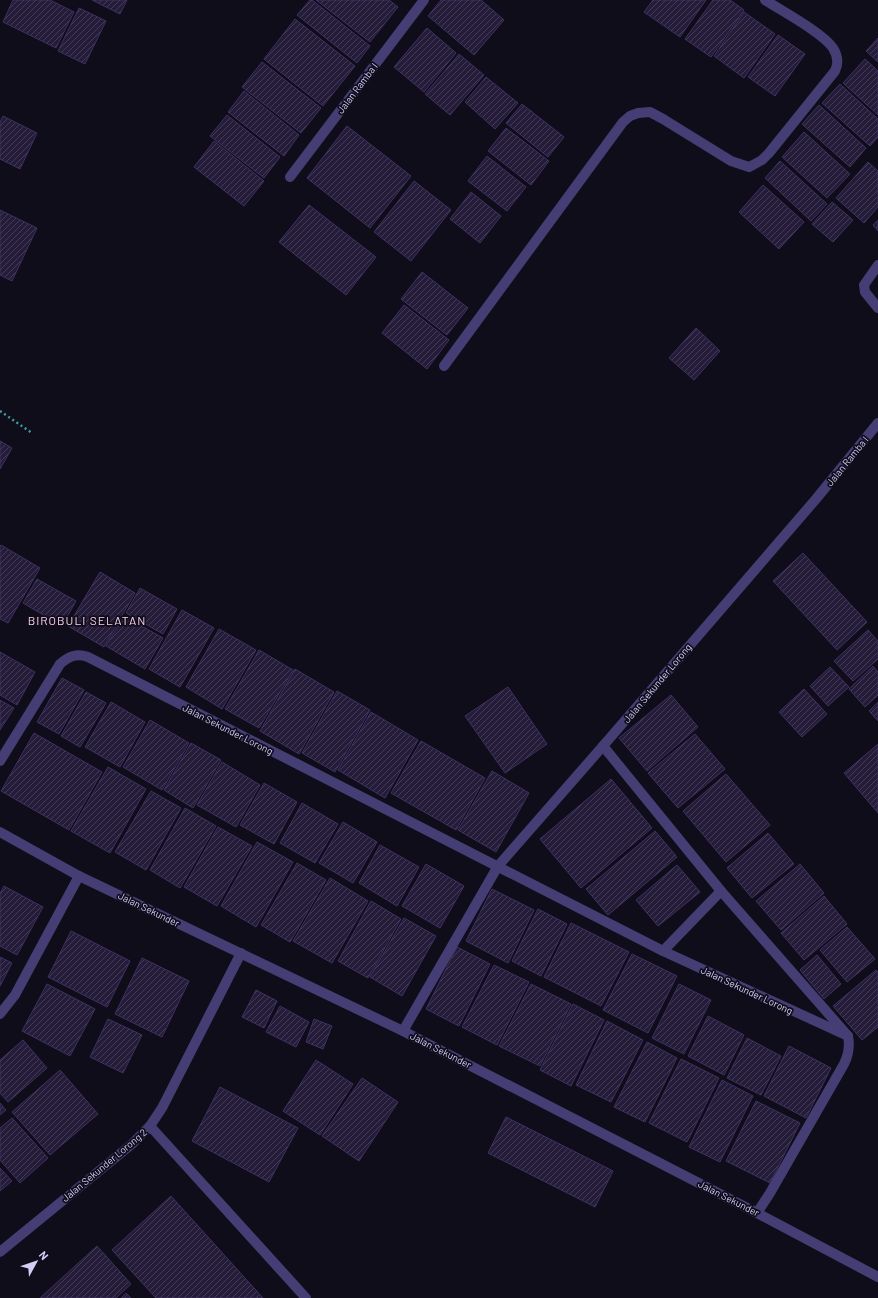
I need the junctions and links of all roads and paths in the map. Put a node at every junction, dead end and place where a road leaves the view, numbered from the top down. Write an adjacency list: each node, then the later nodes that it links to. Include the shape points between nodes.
1 (424, 0): 3 (street, Jalan Ramba I)
2 (765, 0): 6 (street, via 821,36 834,49 838,58 835,71 769,153 748,167 731,161 650,112 630,116 623,122)
3 (290, 177)
4 (878, 265): 5 (street, via 864,285 865,292)
5 (878, 308)
6 (444, 366)
7 (0, 411): 9 (path)
8 (878, 423): 10 (street, Jalan Ramba I)
9 (32, 433)
10 (816, 498): 11 (street, Jalan Sekunder Lorong)
11 (603, 746): 14 (street, Jalan Sekunder Lorong); 16 (street)
12 (0, 761): 14 (street, Jalan Sekunder Lorong, via 60,664 65,659 81,655)
13 (0, 832): 15 (street, Jalan Sekunder)
14 (498, 866): 17 (street, Jalan Sekunder Lorong); 20 (street, Jalan Sekunder Lorong)
15 (79, 876): 18 (street, Jalan Sekunder); 19 (street, via 15,995)
16 (721, 892): 17 (street); 21 (street)
17 (663, 951): 21 (street, Jalan Sekunder Lorong)
18 (241, 953): 20 (street, Jalan Sekunder); 22 (street, Jalan Sekunder Lorong 2, via 162,1108)
19 (0, 1014)
20 (403, 1031): 23 (street, Jalan Sekunder)
21 (848, 1036): 23 (street, via 849,1053 844,1064)
22 (150, 1126): 24 (street, Jalan Sekunder Lorong 2, via 132,1144); 26 (street)
23 (757, 1213): 25 (street, Jalan Sekunder)
24 (0, 1252)
25 (878, 1277)
26 (306, 1298)

